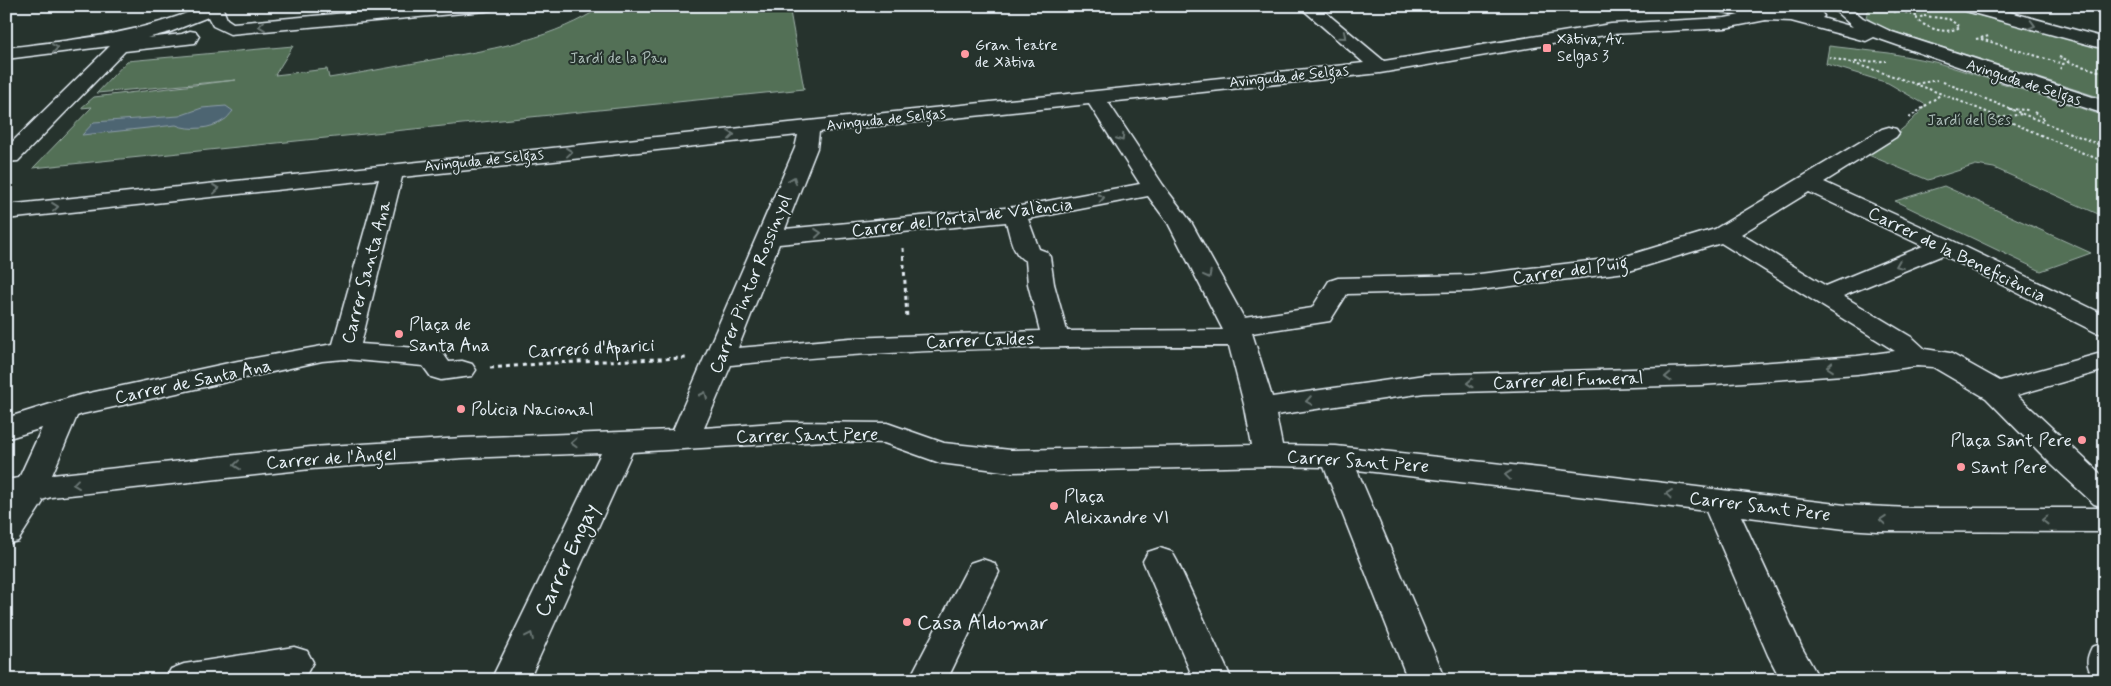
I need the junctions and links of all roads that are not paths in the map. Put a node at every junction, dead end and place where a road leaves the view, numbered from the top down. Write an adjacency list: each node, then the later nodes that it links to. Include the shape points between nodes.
1 (344, 6): 10 (street, via 339,12)
2 (485, 6): 10 (street)
3 (1306, 6): 16 (street, one-way to 16)
4 (1718, 6): 7 (street)
5 (1968, 6): 13 (street, one-way to 13)
6 (1842, 8): 9 (street, via 1831,14); 15 (street, Avinguda de Selgas, via 1849,18 1879,33)
7 (1765, 15): 9 (street); 16 (street, Avinguda de Selgas, via 1725,23 1611,29)
8 (219, 16): 10 (street, one-way to 8); 12 (street); 12 (street)
9 (1797, 17): 15 (street, Avinguda de Selgas)
10 (300, 22)
11 (190, 36): 21 (street, via 189,39 120,46)
12 (126, 38): 14 (street, one-way to 12)
13 (2105, 44)
14 (6, 54)
15 (1942, 56): 18 (street, Avinguda de Selgas)
16 (1380, 67): 17 (street, Avinguda de Selgas)
17 (1095, 97): 19 (street, Avinguda de Selgas); 24 (street, one-way to 24)
18 (2105, 108)
19 (810, 127): 22 (street, Avinguda de Selgas, one-way to 19); 28 (street, Carrer Pintor Rossinyol, one-way to 19, via 806,148)
20 (1889, 133): 23 (street, Carrer del Puig)
21 (10, 156)
22 (393, 170): 25 (street, Avinguda de Selgas, one-way to 22); 34 (street, Carrer Santa Ana)
23 (1808, 183): 27 (street, Carrer del Puig); 29 (street, Carrer de la Beneficiència)
24 (1154, 188): 26 (street, Carrer del Portal de València, one-way to 24); 32 (street, one-way to 32, via 1179,222)
25 (6, 212)
26 (1015, 214): 28 (street, Carrer del Portal de València, one-way to 26); 33 (street, via 1028,253 1038,257 1041,284)
27 (1727, 236): 32 (street, Carrer del Puig, via 1602,268 1471,283 1338,286 1321,315); 35 (street, via 1903,344)
28 (769, 238): 36 (street, Carrer Pintor Rossinyol)
29 (1944, 246): 30 (street, one-way to 30); 31 (street, Carrer de la Beneficiència)
30 (1836, 290)
31 (2105, 326)
32 (1238, 333): 33 (street, Carrer Caldes); 40 (street)
33 (1056, 338): 36 (street, Carrer Caldes, via 908,342)
34 (333, 352): 38 (street, Carrer de Santa Ana, via 432,358 441,371); 41 (street, Carrer de Santa Ana)
35 (1917, 357): 39 (street, Carrer del Fumeral, via 1940,359); 40 (street, Carrer del Fumeral, one-way to 40, via 1787,371 1701,376 1424,384)
36 (720, 358): 43 (street, Carrer Pintor Rossinyol, one-way to 36)
37 (2105, 362): 39 (street)
38 (462, 370)
39 (1996, 391): 49 (street, Carrer del Fumeral, via 2062,458)
40 (1260, 408): 45 (street)
41 (65, 409): 42 (street, Carrer de Santa Ana); 47 (street)
42 (6, 428)
43 (684, 440): 44 (street, Carrer Sant Pere); 45 (street, Carrer Sant Pere, via 824,431 888,433 940,453 1011,461)
44 (622, 441): 47 (street, Carrer de l'Àngel, one-way to 47, via 311,458); 57 (street, Carrer Engay, one-way to 44)
45 (1269, 456): 46 (street, Carrer Sant Pere)
46 (1336, 457): 48 (street, Carrer Sant Pere, one-way to 46); 60 (street)
47 (25, 494): 50 (street)
48 (1717, 500): 49 (street, Carrer Sant Pere, one-way to 48, via 1965,522 1889,520); 61 (street)
49 (2099, 518)
50 (6, 532)
51 (1160, 560): 59 (street)
52 (982, 572): 58 (street)
53 (2105, 658): 55 (street)
54 (294, 662): 56 (street)
55 (2105, 664)
56 (184, 680)
57 (510, 680)
58 (928, 680)
59 (1213, 680)
60 (1427, 680)
61 (1801, 680)

